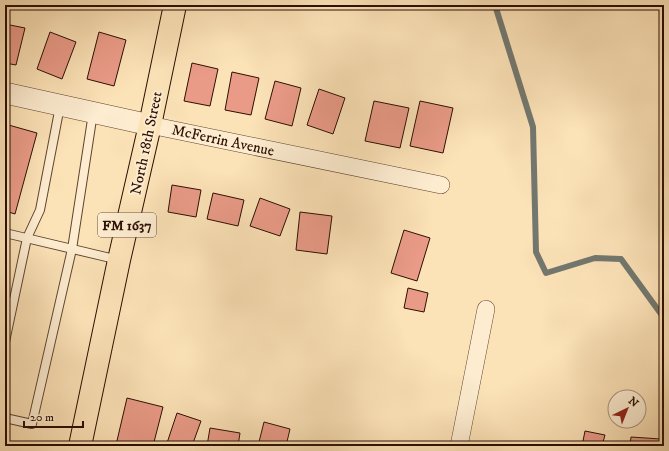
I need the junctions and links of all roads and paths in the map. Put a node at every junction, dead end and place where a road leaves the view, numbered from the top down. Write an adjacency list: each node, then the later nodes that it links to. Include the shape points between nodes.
1 (175, 5): 5 (main road, North 18th Street / FM 1637)
2 (5, 93): 3 (street, McFerrin Avenue)
3 (60, 105): 4 (street, McFerrin Avenue); 8 (lane, via 40,210)
4 (93, 113): 5 (street, McFerrin Avenue); 9 (lane)
5 (150, 125): 6 (street, McFerrin Avenue); 10 (main road, North 18th Street / FM 1637)
6 (441, 185)
7 (5, 233): 8 (lane)
8 (28, 238): 9 (lane); 12 (lane)
9 (72, 249): 10 (lane); 13 (lane, via 32,424)
10 (119, 260): 14 (main road, North 18th Street / FM 1637)
11 (486, 309): 15 (street)
12 (5, 342)
13 (5, 418)
14 (80, 446)
15 (459, 446)

